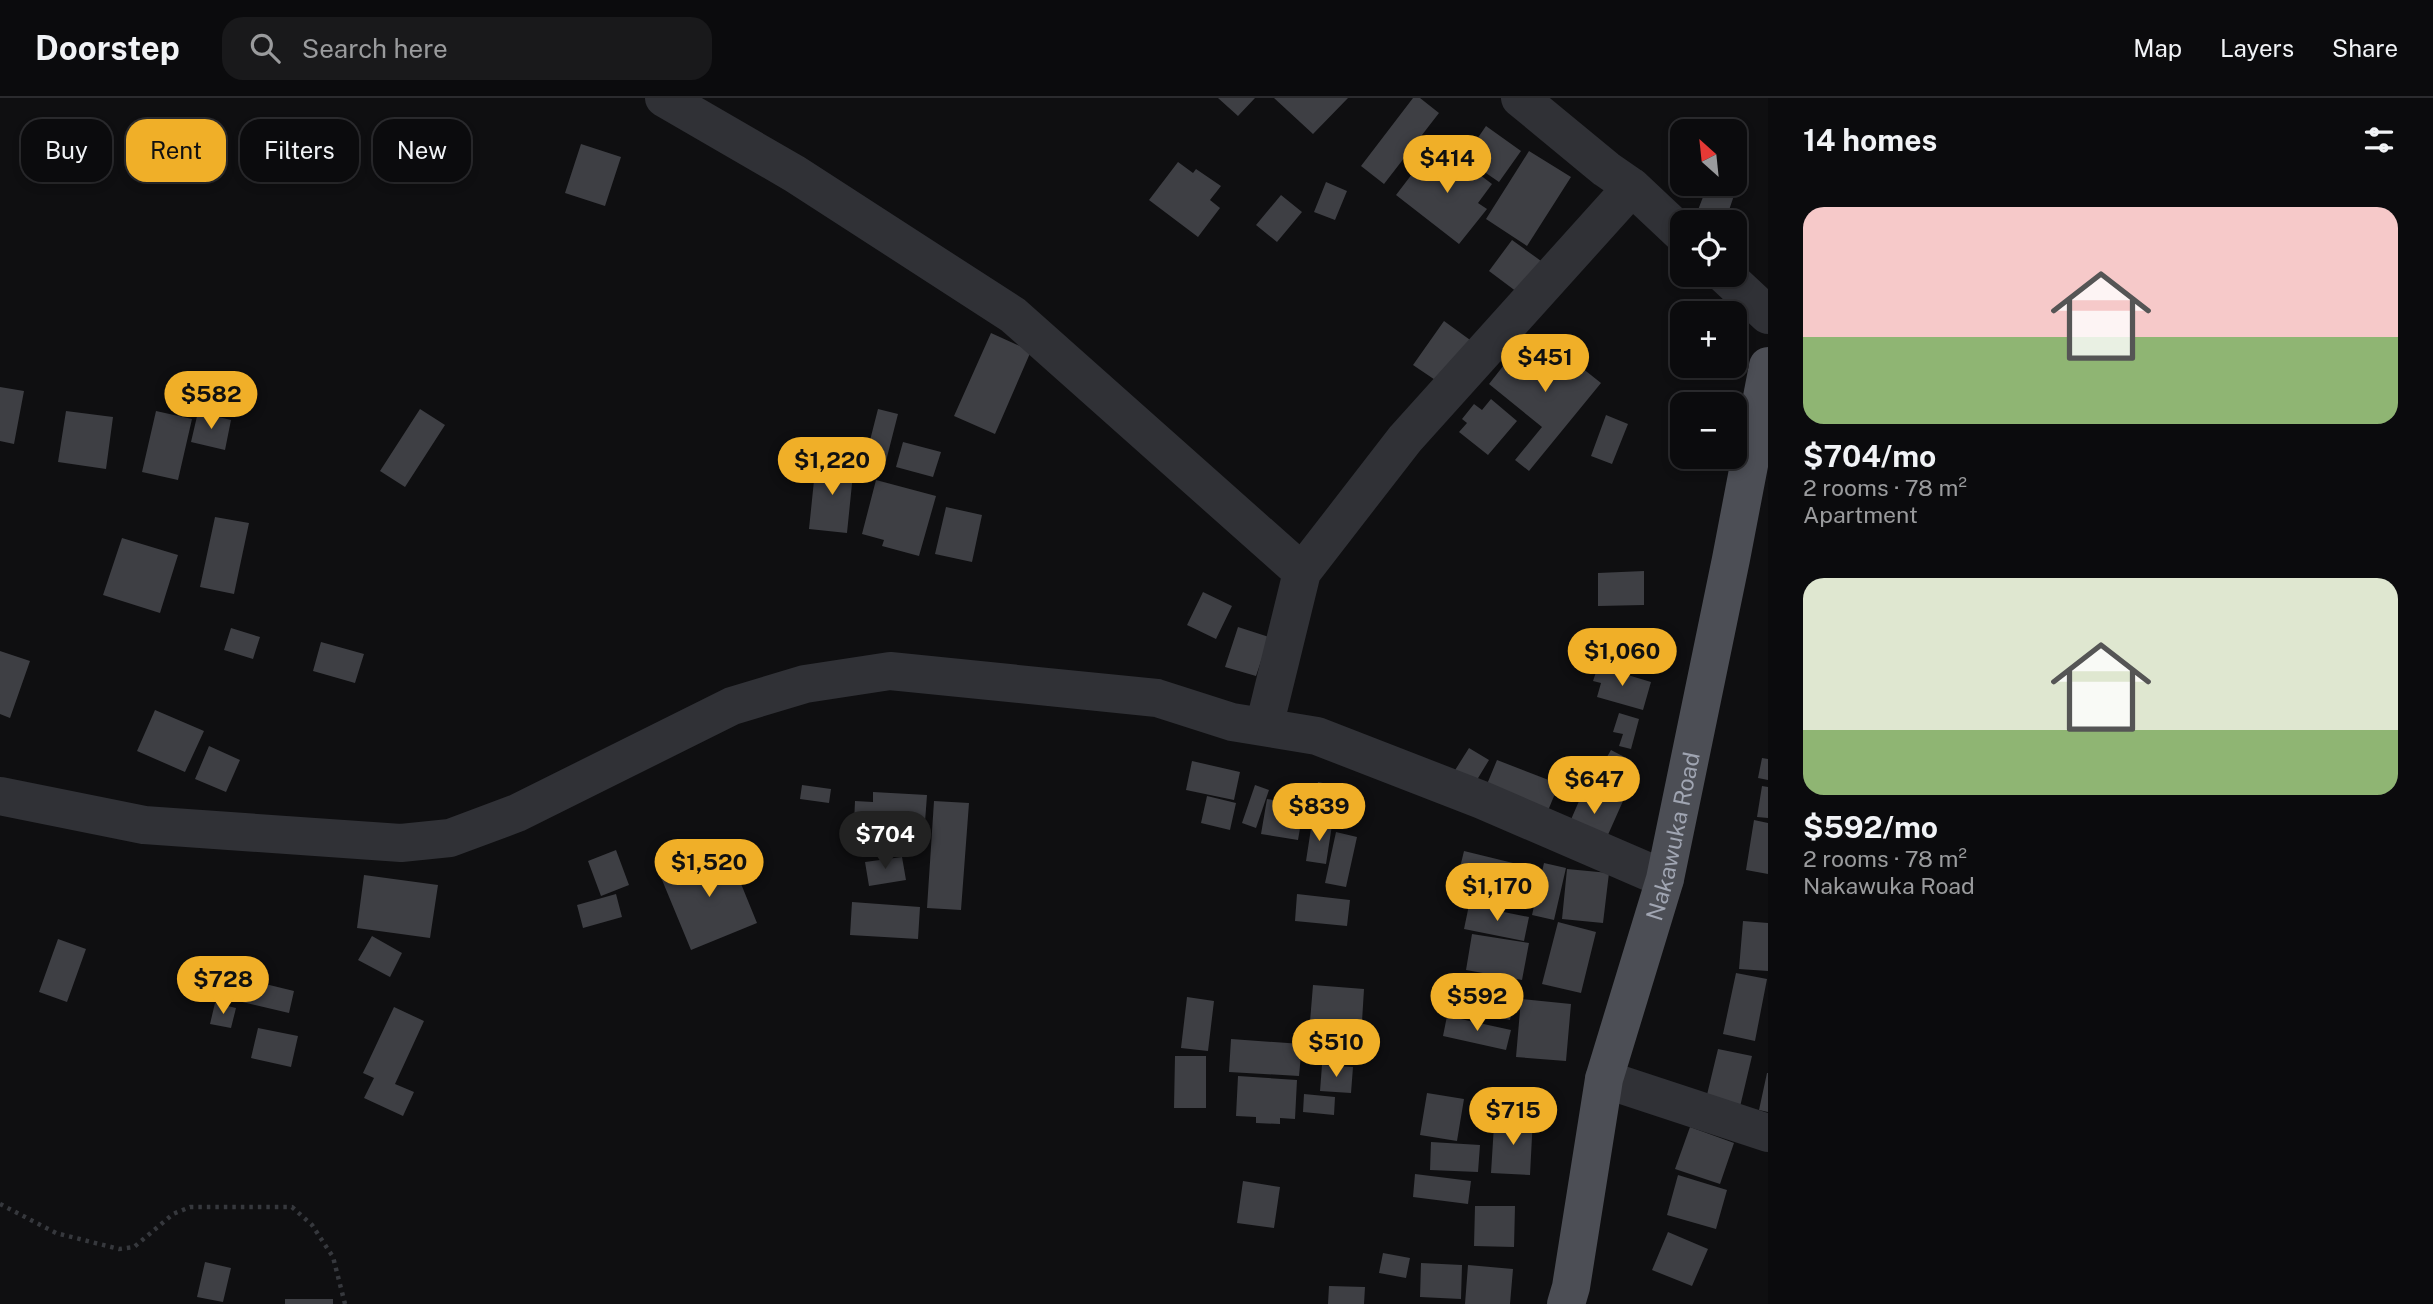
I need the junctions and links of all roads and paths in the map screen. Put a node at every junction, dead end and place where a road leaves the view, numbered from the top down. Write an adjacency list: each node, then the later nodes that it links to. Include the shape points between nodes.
1 (664, 98): 8 (street, via 795,174 1013,315)
2 (1520, 98): 3 (street)
3 (1632, 187): 4 (street); 8 (street, via 1405,439)
4 (1670, 223)
5 (1738, 287): 6 (street)
6 (1768, 315)
7 (1768, 366): 11 (main road, Nakawuka Road)
8 (1302, 572): 9 (street)
9 (1264, 727): 10 (street, via 1232,722 1157,698 890,671 805,684 732,706 517,813 450,838 401,843 144,825); 11 (street, via 1317,736 1494,805)
10 (0, 796)
11 (1664, 879): 12 (main road, Nakawuka Road)
12 (1604, 1079): 13 (street); 16 (main road, Nakawuka Road)
13 (1768, 1133)
14 (0, 1204): 15 (path, via 56,1233 119,1249 134,1247 173,1214 190,1207 292,1207 312,1225 333,1257)
15 (345, 1304)
16 (1566, 1304)

